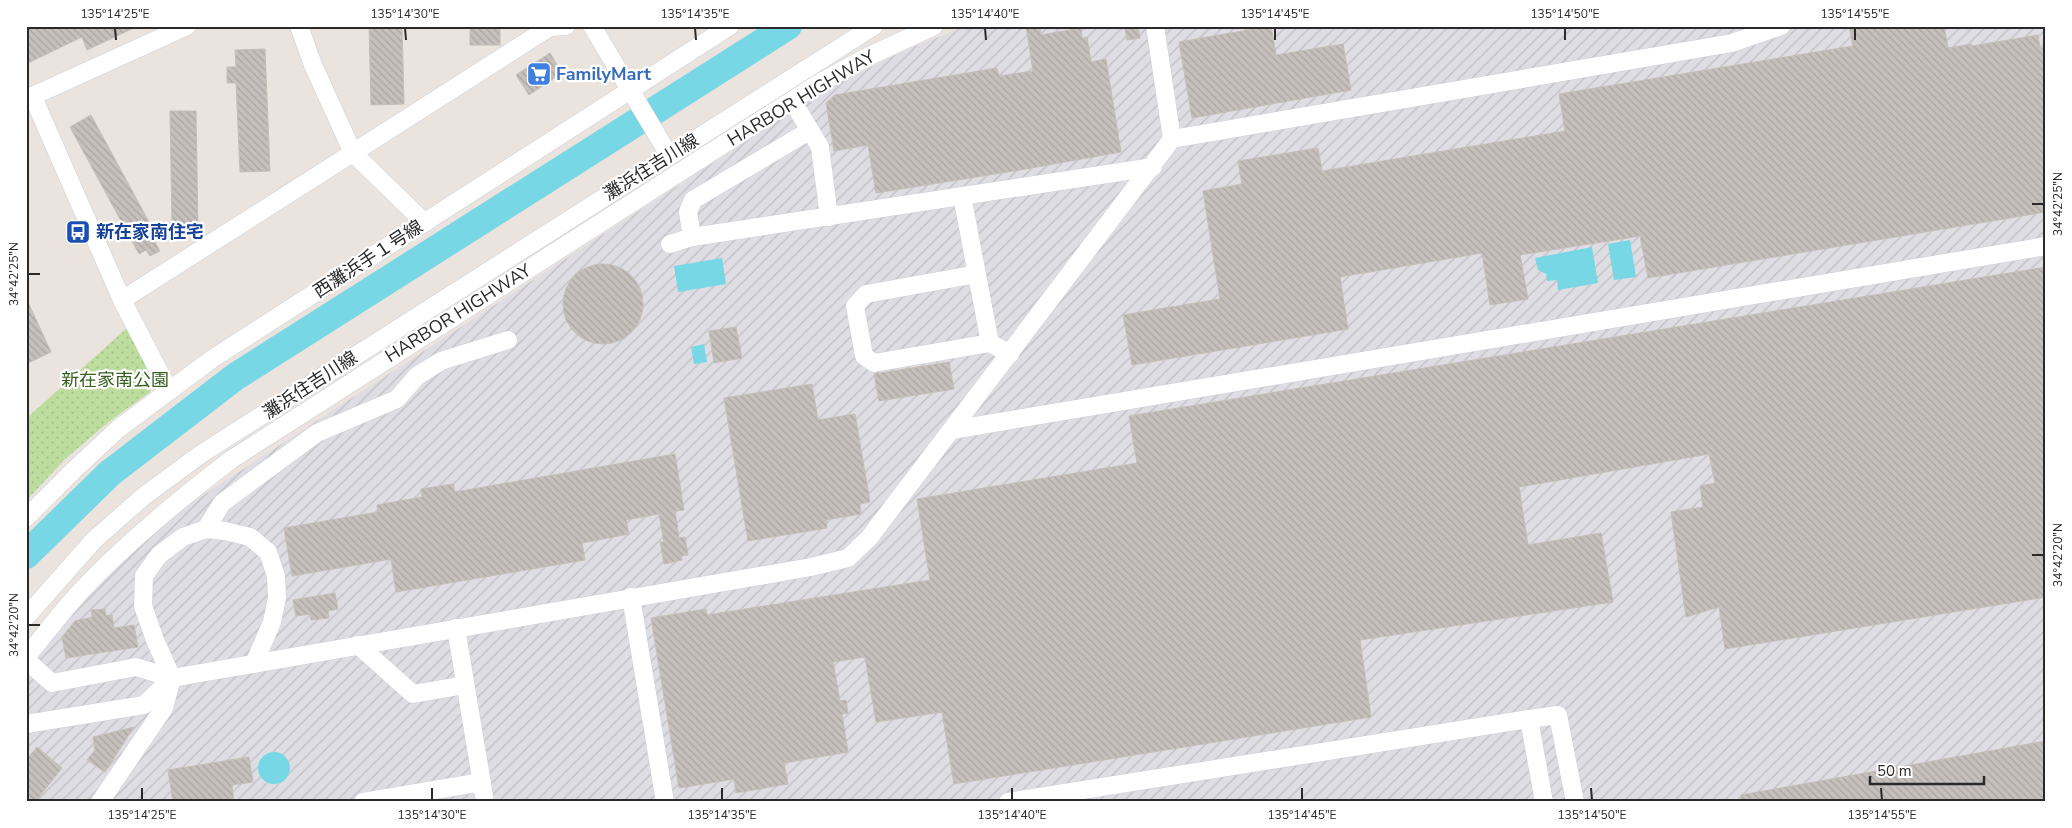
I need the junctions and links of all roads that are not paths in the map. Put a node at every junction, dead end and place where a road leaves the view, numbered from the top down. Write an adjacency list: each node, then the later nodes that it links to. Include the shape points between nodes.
1 (187, 26): 12 (street)
2 (299, 26): 16 (street)
3 (566, 26): 16 (street, via 550,27)
4 (592, 26): 11 (street)
5 (730, 26): 11 (street, 西灘浜手１号線)
6 (874, 26): 17 (street, 灘浜住吉川線)
7 (908, 26): 37 (street, HARBOR HIGHWAY, via 810,78 225,452 121,539 72,588)
8 (934, 26): 39 (street, HARBOR HIGHWAY, via 816,85 232,459 127,545 79,593)
9 (1155, 26): 15 (street)
10 (1781, 26): 15 (street, via 1732,43)
11 (629, 91): 17 (street); 21 (street, 西灘浜手１号線)
12 (30, 98): 26 (street)
13 (799, 112): 14 (street)
14 (809, 131): 20 (street, via 820,147); 22 (street, via 693,200 688,212)
15 (1172, 139): 18 (street)
16 (353, 153): 21 (street); 26 (street)
17 (669, 155): 35 (street, 灘浜住吉川線, via 200,454 144,496 94,540)
18 (1153, 167): 19 (street); 29 (street)
19 (962, 196): 20 (street); 25 (street)
20 (830, 217): 22 (street)
21 (425, 223): 30 (street, 西灘浜手１号線, via 212,359)
22 (692, 236): 23 (street)
23 (670, 244)
24 (2046, 246): 31 (street)
25 (977, 274): 28 (street); 28 (street, via 866,294 855,306 864,356 874,363)
26 (122, 300): 30 (street)
27 (508, 340): 33 (street, via 441,361 417,376 397,399 317,433 222,503)
28 (990, 343): 29 (street)
29 (1010, 354): 31 (street)
30 (169, 391): 32 (street, 西灘浜手１号線, via 118,429)
31 (952, 430): 34 (street, via 869,538 848,558)
32 (26, 518)
33 (206, 529): 40 (street, via 250,536 268,552 276,576 277,598 272,622); 41 (street, via 183,537 159,555 144,576 143,606)
34 (631, 597): 36 (street); 49 (street)
35 (26, 617)
36 (456, 628): 38 (street); 42 (street)
37 (26, 642)
38 (358, 645): 40 (street); 42 (street, via 413,694)
39 (26, 659): 41 (street, via 52,683 136,667)
40 (254, 664): 41 (street)
41 (172, 678): 44 (street, via 144,705); 46 (street, via 164,708)
42 (465, 686): 45 (street)
43 (1529, 719): 50 (street); 51 (street); 52 (street, via 1558,715)
44 (26, 724)
45 (482, 782): 47 (street); 48 (street)
46 (100, 802)
47 (363, 802)
48 (485, 802)
49 (665, 802)
50 (1008, 802)
51 (1544, 802)
52 (1575, 802)

